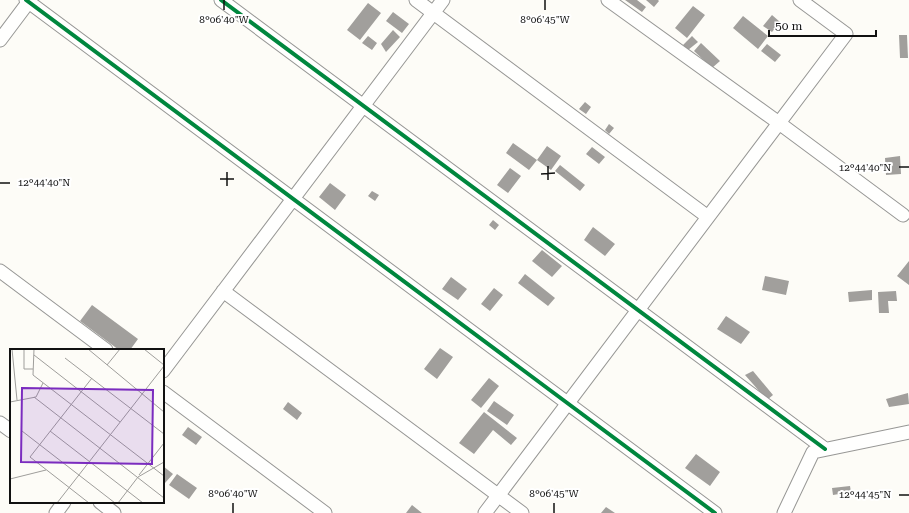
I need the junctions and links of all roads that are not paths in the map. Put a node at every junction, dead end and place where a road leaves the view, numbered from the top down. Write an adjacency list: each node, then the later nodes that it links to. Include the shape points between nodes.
1 (221, 0): 9 (street)
2 (416, 0): 7 (street)
3 (443, 0): 7 (street)
4 (608, 0): 10 (street)
5 (800, 0): 10 (street, via 846,34)
6 (28, 1): 8 (street); 11 (street)
7 (433, 13): 9 (street); 13 (street)
8 (0, 40)
9 (363, 106): 11 (street); 16 (street)
10 (779, 123): 12 (street); 13 (street)
11 (293, 199): 15 (street); 20 (street)
12 (903, 215)
13 (708, 218): 16 (street)
14 (0, 271): 17 (street)
15 (224, 291): 18 (street); 25 (street)
16 (638, 310): 20 (street); 24 (street)
17 (105, 349)
18 (164, 370)
19 (164, 393): 30 (street)
20 (568, 403): 25 (street); 33 (street)
21 (0, 423): 22 (street)
22 (10, 430)
23 (909, 432): 24 (street)
24 (824, 449): 34 (street, via 813,452)
25 (498, 496): 31 (street); 32 (street)
26 (63, 503): 28 (street)
27 (101, 503): 29 (street)
28 (56, 513)
29 (114, 513)
30 (325, 513)
31 (485, 513)
32 (522, 513)
33 (715, 513)
34 (784, 513)

